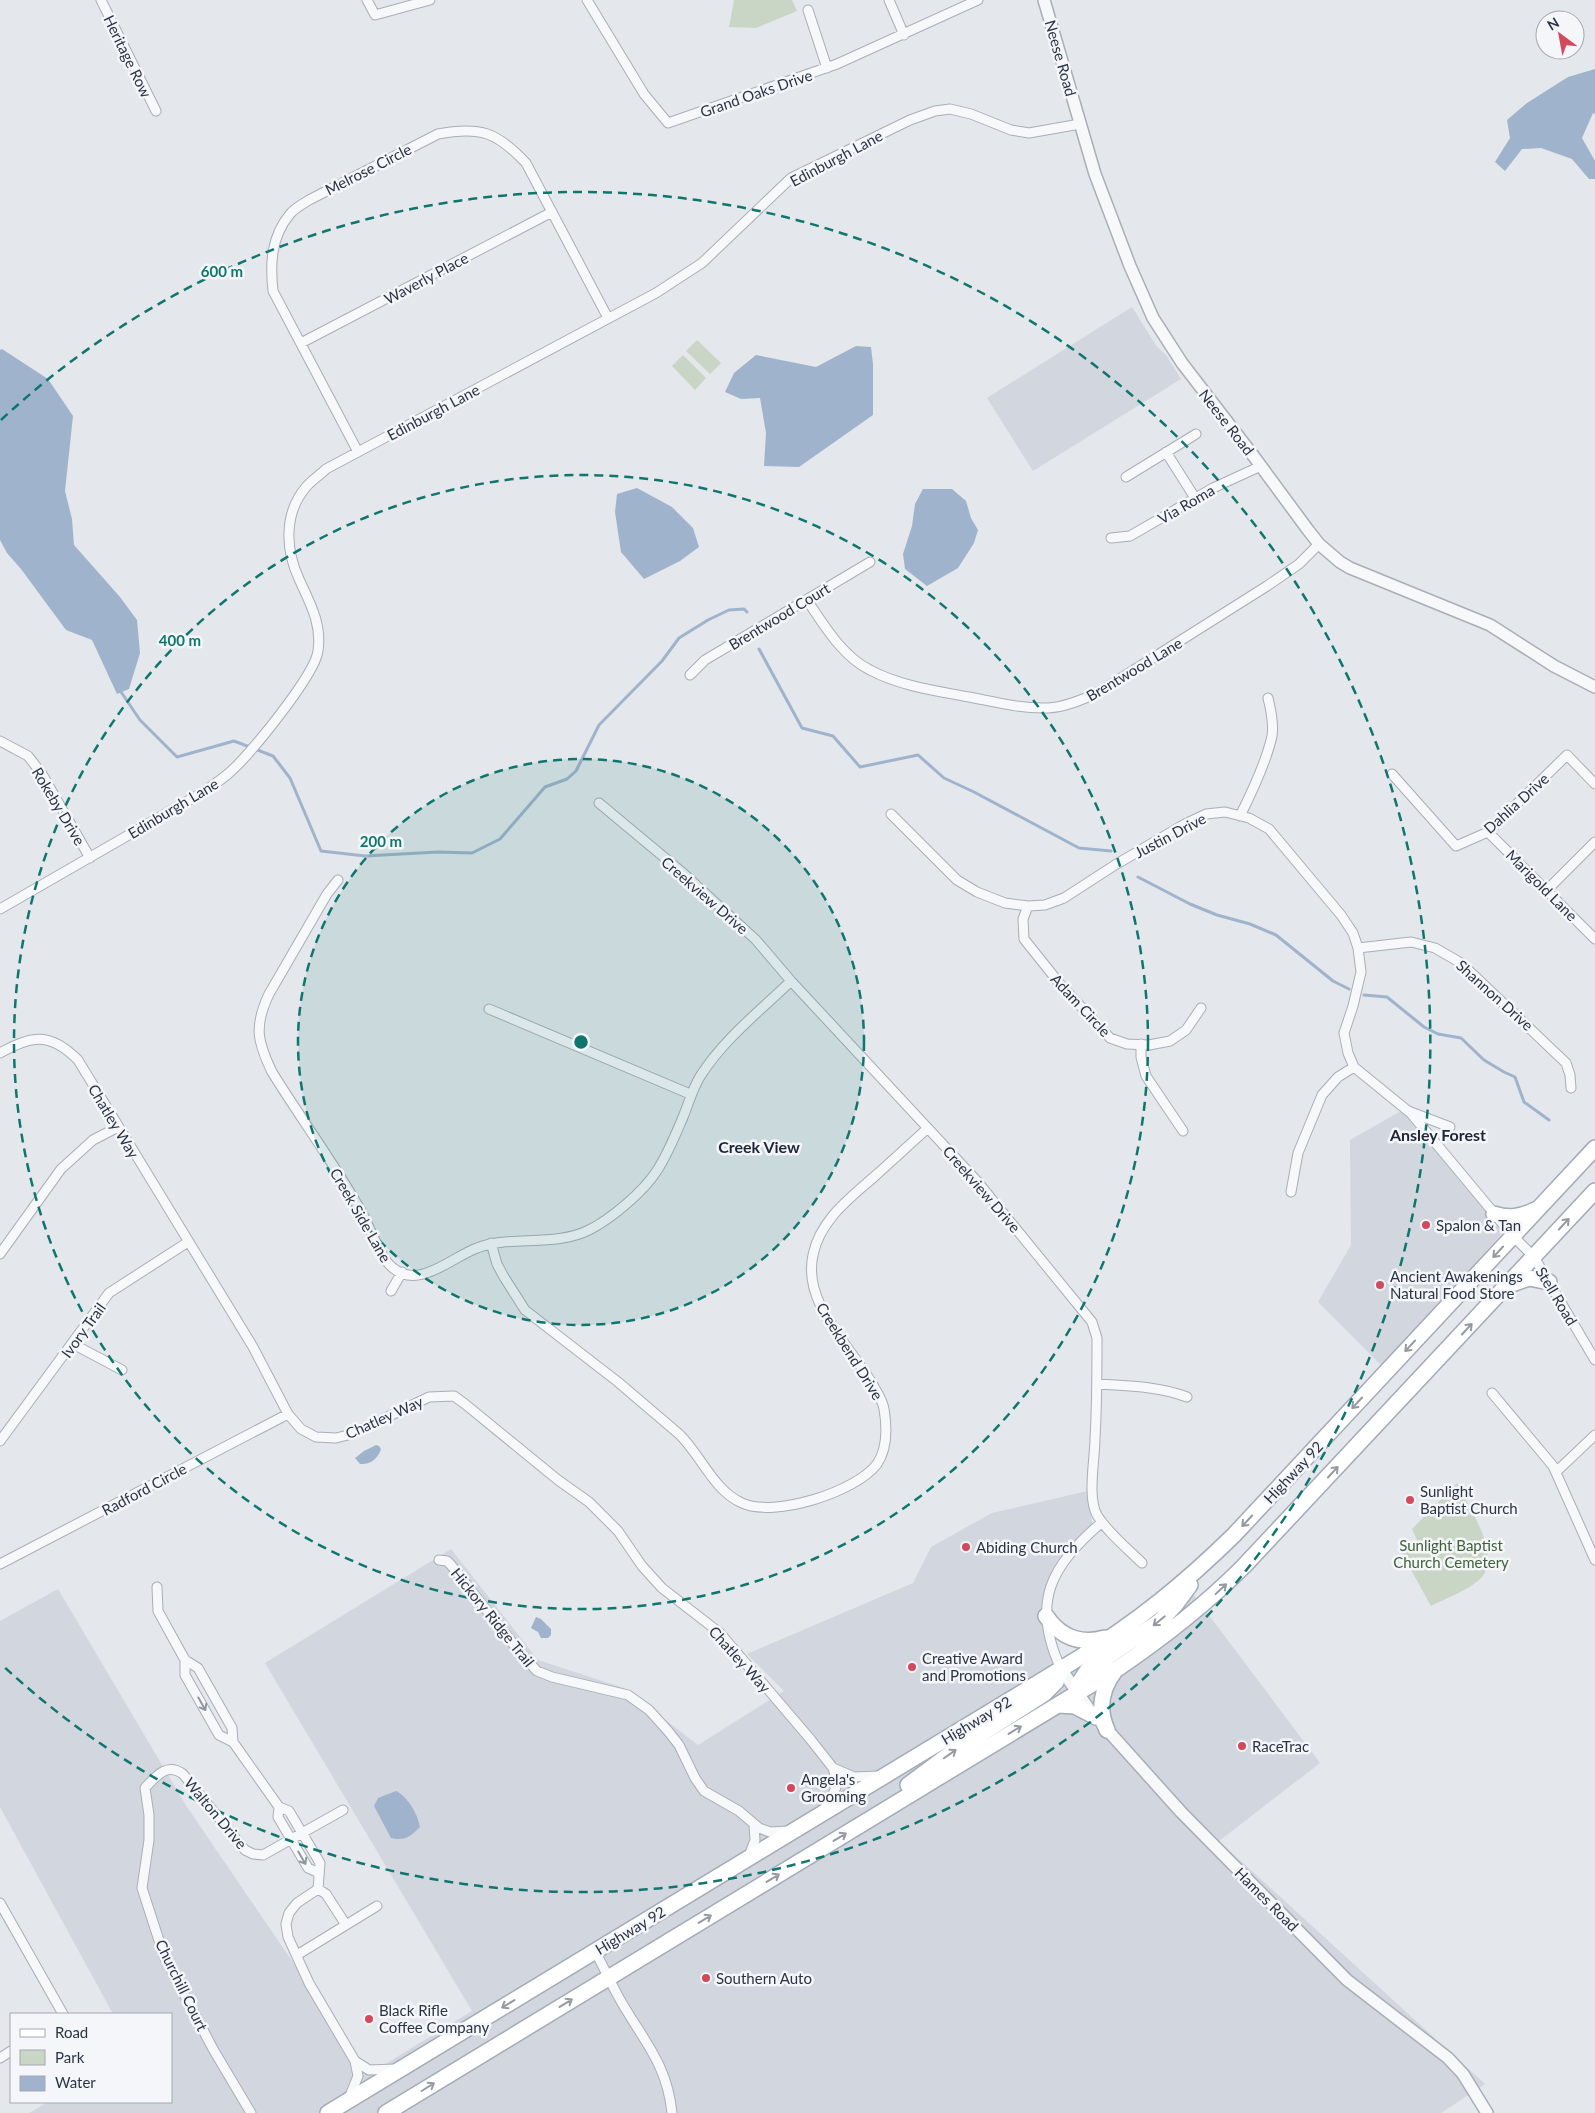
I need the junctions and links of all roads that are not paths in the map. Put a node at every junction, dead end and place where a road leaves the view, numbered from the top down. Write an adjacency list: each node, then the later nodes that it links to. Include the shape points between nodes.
1 (101, 0): 12 (street, Heritage Row)
2 (367, 0): 3 (street, via 375,15)
3 (430, 0)
4 (587, 0): 11 (street, Grand Oaks Drive, via 644,94 668,123)
5 (889, 0): 10 (street)
6 (978, 0): 8 (street, Grand Oaks Drive)
7 (1044, 0): 13 (street, Neese Road)
8 (968, 2): 10 (street, Grand Oaks Drive)
9 (808, 10): 11 (street)
10 (904, 35): 11 (street, Grand Oaks Drive)
11 (827, 68)
12 (156, 111)
13 (1080, 124): 15 (street, Edinburgh Lane, via 1029,133 950,109 910,120 790,178 702,263); 20 (street, Neese Road, via 1106,205 1153,318 1182,363)
14 (552, 212): 15 (street, Melrose Circle); 16 (street, Waverly Place); 16 (street, Melrose Circle, via 526,163 508,144 477,131 460,130 438,134 309,200 291,214 272,250 273,291)
15 (608, 318): 18 (street, Edinburgh Lane)
16 (301, 343): 18 (street, Melrose Circle)
17 (1196, 434): 19 (street)
18 (358, 452): 38 (street, Edinburgh Lane, via 326,469 306,486 294,506 288,529 288,551 319,630 318,653 304,680 230,772 205,792)
19 (1166, 452): 21 (street); 22 (street)
20 (1261, 466): 22 (street, Via Roma); 24 (street, Neese Road)
21 (1126, 477)
22 (1195, 498): 23 (street, Via Roma, via 1130,536)
23 (1111, 538)
24 (1319, 544): 26 (street, Brentwood Lane, via 1299,564 1267,586 1099,692 1078,702 1050,708 1021,707 938,691 869,670 828,632); 28 (street, Neese Road, via 1350,568 1490,625 1554,666)
25 (870, 562): 26 (street, Brentwood Court)
26 (807, 600): 27 (street, Brentwood Court, via 705,660)
27 (690, 676)
28 (1595, 687)
29 (1268, 698): 35 (street, via 1272,736)
30 (0, 741): 38 (street, Rokeby Drive, via 28,756 42,774)
31 (1392, 774): 36 (street, Dahlia Drive, via 1456,846)
32 (1595, 784): 36 (street, Dahlia Drive, via 1567,755)
33 (599, 803): 45 (street, Creekview Drive, via 738,922)
34 (891, 814): 41 (street, Justin Drive, via 957,880 1005,903)
35 (1240, 816): 41 (street, Justin Drive, via 1225,812 1199,817 1064,898 1045,905); 44 (street, Justin Drive, via 1269,829 1341,915)
36 (1488, 832): 40 (street, Marigold Lane)
37 (1595, 842): 40 (street)
38 (90, 858): 42 (street, Edinburgh Lane)
39 (338, 880): 68 (street, Creek Side Lane, via 269,994 261,1011 259,1038 272,1072 361,1211 392,1268)
40 (1546, 891): 43 (street, Marigold Lane)
41 (1028, 906): 48 (street, Adam Circle, via 1023,919 1024,939 1060,984 1110,1038 1126,1044)
42 (0, 909)
43 (1595, 939)
44 (1358, 948): 50 (street, Justin Drive, via 1361,972 1344,1033); 51 (street, Shannon Drive, via 1411,942 1436,948 1461,963 1566,1063)
45 (791, 981): 52 (street, Creek Side Lane, via 716,1055); 56 (street, Creekview Drive)
46 (1201, 1008): 48 (street, Adam Circle, via 1186,1030 1170,1041)
47 (489, 1009): 52 (street)
48 (1141, 1044): 57 (street, via 1146,1076)
49 (0, 1053): 55 (street, Chatley Way, via 26,1040 40,1038 67,1049 78,1060)
50 (1354, 1067): 53 (street); 60 (street, via 1338,1077 1322,1095 1298,1153)
51 (1571, 1088)
52 (690, 1094): 65 (street, Creek Side Lane, via 656,1173 600,1224 576,1235)
53 (1408, 1110): 54 (street); 62 (street)
54 (1450, 1126)
55 (118, 1127): 64 (street, Chatley Way); 66 (street, via 93,1140 61,1169)
56 (928, 1128): 65 (street, Creekbend Drive, via 841,1206 816,1243 811,1267 819,1303 884,1406 886,1436 878,1462 866,1477 839,1492 803,1502 764,1509 746,1505 728,1494 679,1434 525,1310 497,1264); 75 (street, Creekview Drive, via 994,1202 1092,1322 1097,1338)
57 (1183, 1131)
58 (1595, 1148): 61 (main road, Highway 92)
59 (1595, 1191): 67 (main road, Highway 92, one-way to 59)
60 (1291, 1192)
61 (1542, 1205): 62 (main road, via 1520,1216); 63 (main road, Highway 92)
62 (1494, 1214): 63 (street)
63 (1513, 1236): 67 (street, Stell Road); 87 (main road, Highway 92, one-way to 87)
64 (188, 1242): 72 (street, Ivory Trail, via 109,1293); 78 (street, Chatley Way, via 253,1347)
65 (491, 1243): 68 (street, Creek Side Lane, via 431,1272 411,1275)
66 (0, 1254)
67 (1534, 1257): 69 (street, Stell Road); 70 (main road, Highway 92)
68 (402, 1272): 71 (street)
69 (1549, 1282): 70 (main road, via 1529,1278); 73 (street, Stell Road)
70 (1507, 1285): 93 (main road, Highway 92, one-way to 70, via 1171,1632 1228,1582)
71 (391, 1291)
72 (73, 1344): 74 (street); 80 (street, Ivory Trail)
73 (1595, 1360)
74 (122, 1370)
75 (1097, 1384): 77 (street, via 1171,1391); 82 (street, Creekview Drive, via 1093,1498)
76 (1492, 1393): 81 (street)
77 (1187, 1397)
78 (288, 1414): 86 (street, Radford Circle); 99 (street, Chatley Way, via 308,1434 336,1438 352,1434 429,1397 454,1396 589,1502 618,1531 662,1588 720,1633)
79 (1595, 1435): 81 (street)
80 (0, 1441)
81 (1556, 1472): 84 (street)
82 (1102, 1522): 85 (street); 89 (street, via 1059,1566 1048,1592)
83 (439, 1560): 106 (street, Hickory Ridge Trail, via 451,1565 537,1671 628,1695 649,1710 678,1745 704,1791 739,1811)
84 (1595, 1560)
85 (1142, 1563)
86 (0, 1564)
87 (1200, 1569): 90 (main road, Highway 92); 94 (main road, one-way to 94, via 1167,1614 1091,1668 1081,1679)
88 (157, 1588): 91 (street, via 158,1611)
89 (1046, 1616): 90 (main road, via 1072,1639 1091,1641); 92 (street, via 1050,1642)
90 (1116, 1635): 92 (main road, Highway 92)
91 (185, 1660): 98 (street, via 198,1668 232,1728); 98 (street, one-way to 98, via 185,1675 218,1734)
92 (1061, 1669): 94 (street, Hames Road); 100 (main road, Highway 92); 103 (main road, one-way to 92, via 910,1783 936,1764 1044,1694 1056,1682)
93 (1117, 1669): 94 (main road, Highway 92); 97 (main road, via 1108,1681 1102,1702)
94 (1077, 1694): 95 (main road, Highway 92); 96 (street, Hames Road)
95 (1058, 1705): 96 (main road, via 1082,1709); 103 (main road, Highway 92, one-way to 95)
96 (1096, 1717): 97 (street, Hames Road)
97 (1107, 1730): 127 (street, Hames Road, via 1181,1812 1348,1980 1448,2058 1463,2074)
98 (233, 1742): 102 (street)
99 (833, 1768): 100 (street, via 854,1777); 105 (street, via 836,1787)
100 (884, 1775): 105 (main road, Highway 92)
101 (145, 1788): 109 (street, Walton Drive, via 157,1775 177,1769 245,1850 263,1854); 123 (street, Churchill Court, via 149,1840 142,1888 164,1956)
102 (279, 1807): 108 (street, via 289,1811); 109 (street, via 278,1817)
103 (886, 1808): 118 (main road, Highway 92, one-way to 103)
104 (344, 1810): 108 (street, Walton Drive)
105 (820, 1814): 107 (main road, Highway 92)
106 (754, 1826): 107 (street, Hickory Ridge Trail, via 770,1832); 110 (street, via 755,1840)
107 (793, 1831): 110 (main road, Highway 92)
108 (302, 1833): 109 (street, Walton Drive); 111 (street, via 320,1864)
109 (291, 1839): 111 (street, one-way to 111, via 308,1868)
110 (747, 1859): 116 (main road, Highway 92)
111 (318, 1873): 112 (street)
112 (318, 1889): 115 (street, via 326,1894); 117 (street, via 288,1913 288,1937)
113 (0, 1903): 119 (street)
114 (377, 1906): 115 (street)
115 (346, 1925): 117 (street)
116 (595, 1951): 118 (street); 121 (main road, Highway 92, one-way to 121)
117 (297, 1955): 120 (street, via 309,1983)
118 (609, 1977): 125 (main road, Highway 92, one-way to 118); 126 (street, via 662,2068)
119 (62, 2013)
120 (355, 2061): 121 (street, via 369,2070); 122 (street, via 358,2076)
121 (404, 2067): 122 (main road, Highway 92)
122 (348, 2101): 124 (main road, Highway 92)
123 (251, 2113)
124 (328, 2113)
125 (386, 2113)
126 (672, 2113)
127 (1487, 2113)

